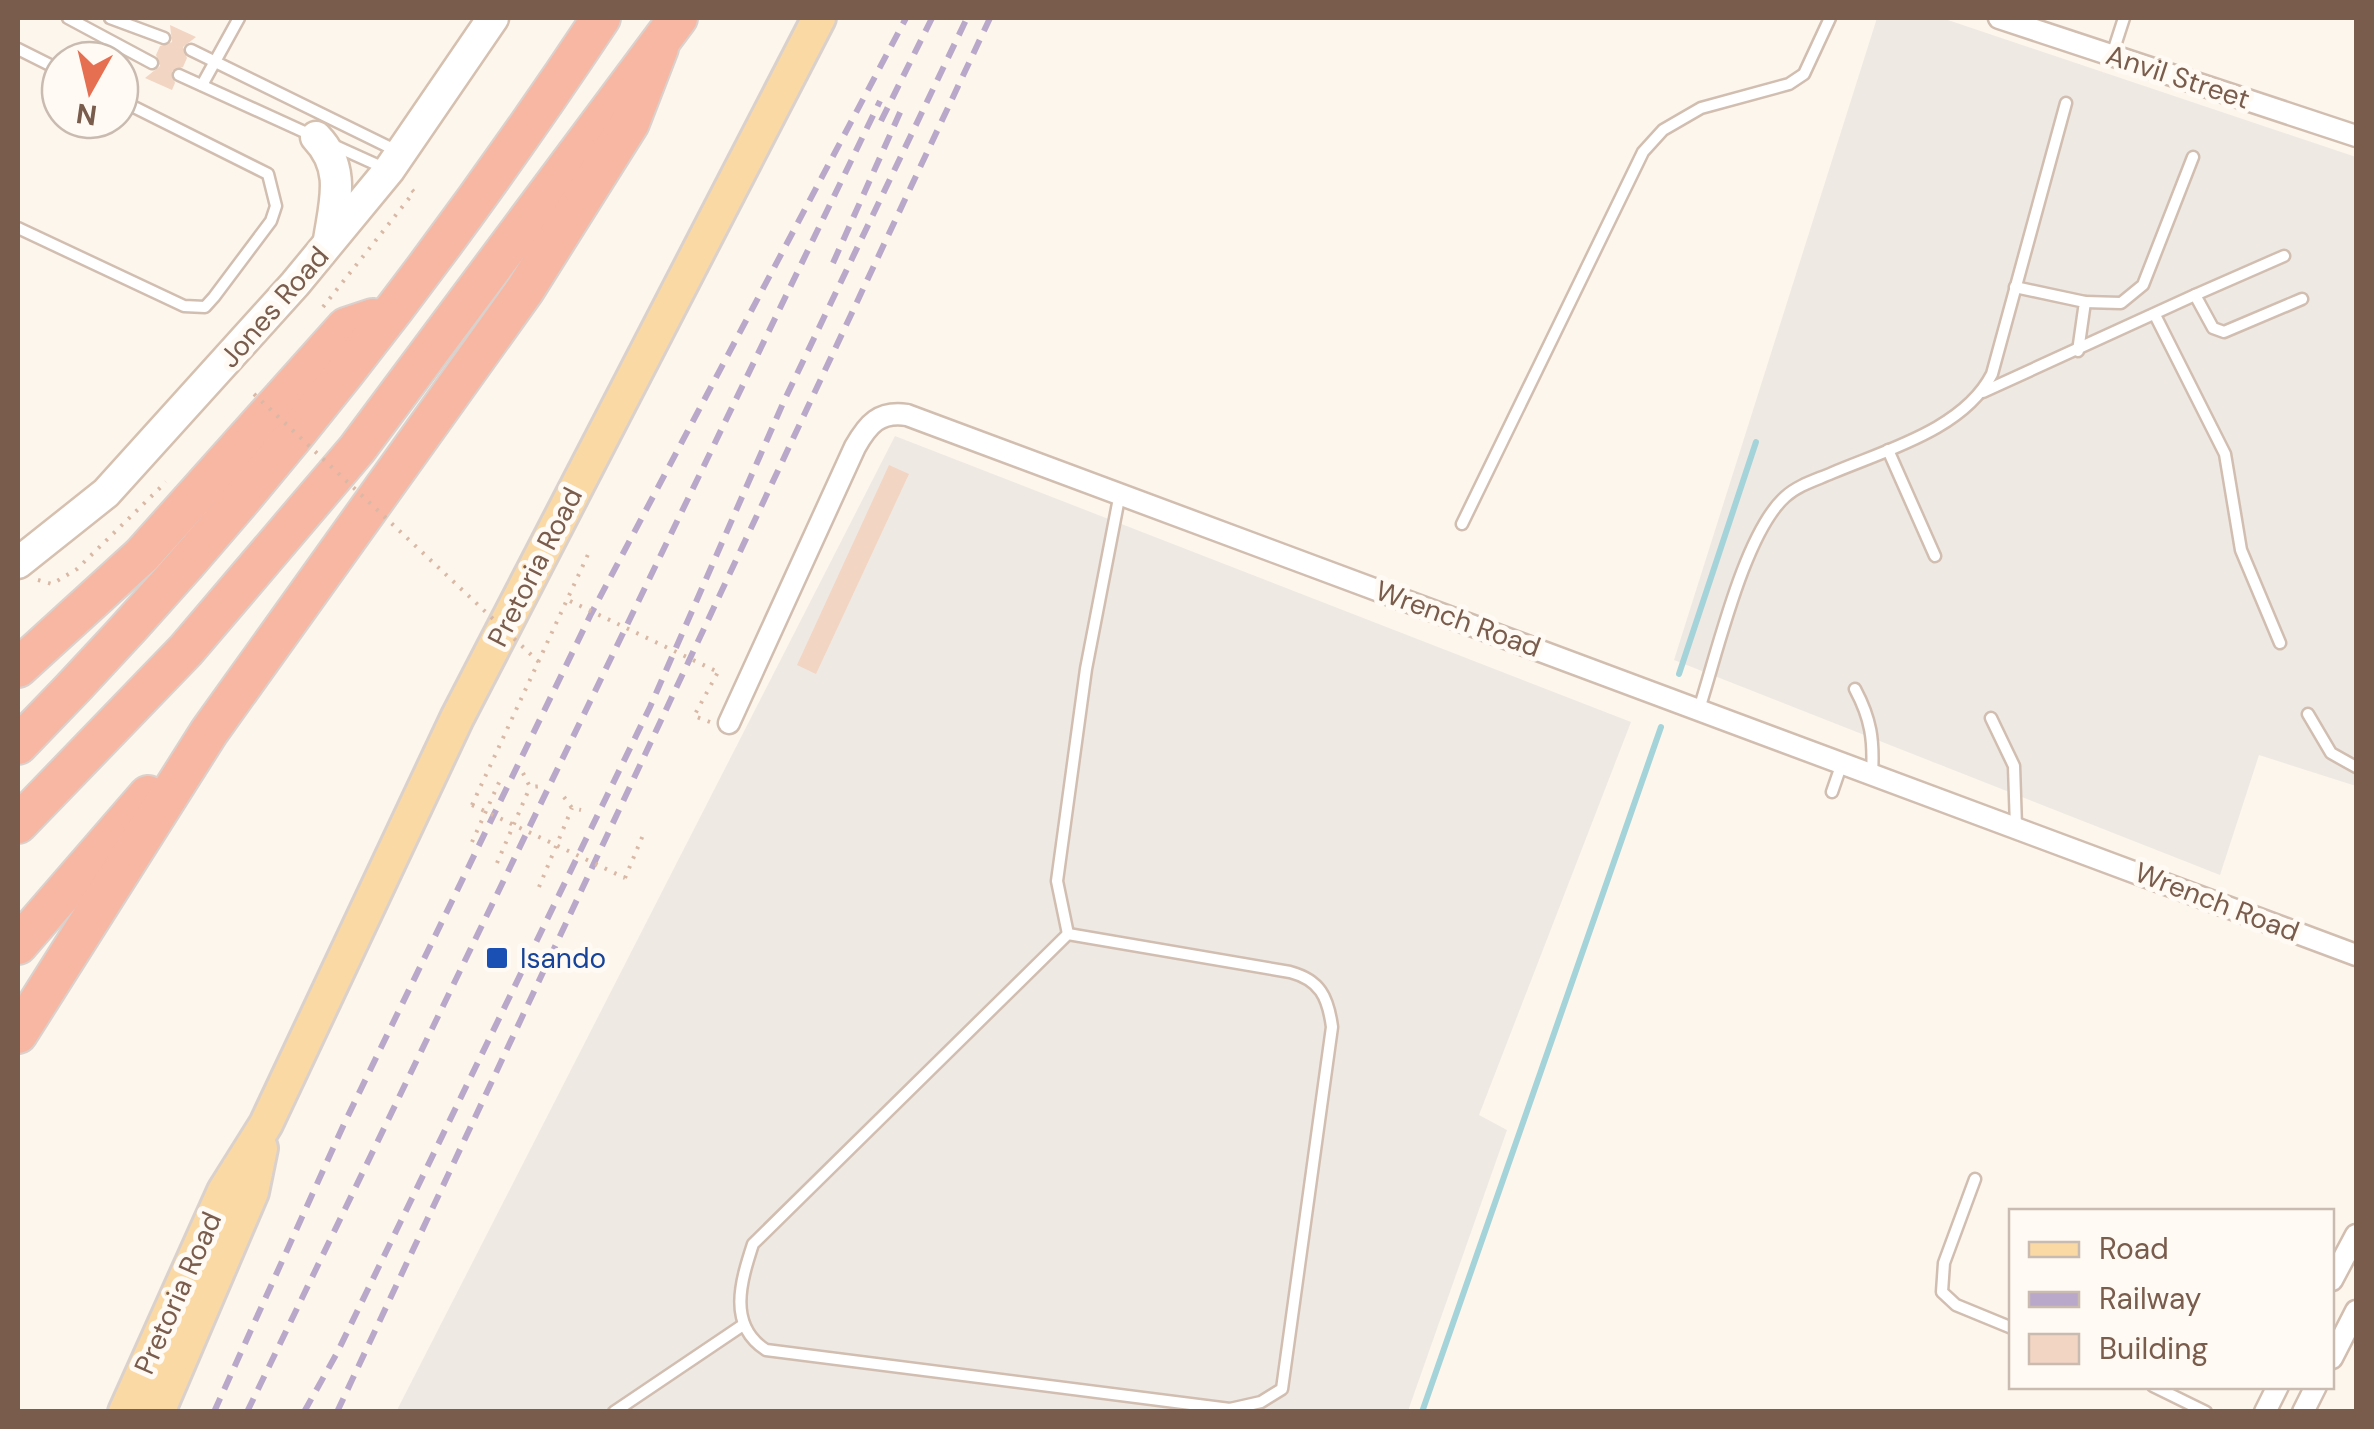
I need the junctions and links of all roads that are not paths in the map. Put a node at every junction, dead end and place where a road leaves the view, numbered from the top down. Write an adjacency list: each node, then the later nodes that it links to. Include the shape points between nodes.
1 (68, 18): 15 (lane)
2 (110, 18): 11 (lane)
3 (240, 18): 14 (lane)
4 (493, 18): 23 (street, Jones Road)
5 (601, 18): 31 (highway)
6 (819, 18): 59 (main road, Pretoria Road, via 457,718)
7 (1830, 18): 37 (lane, via 1804,74 1702,108 1662,130 1643,152)
8 (1999, 18): 13 (street, Anvil Street)
9 (2124, 18): 13 (lane)
10 (669, 33): 47 (highway, via 630,123 525,290); 53 (highway, via 356,449 186,650)
11 (164, 38)
12 (191, 50): 14 (lane)
13 (2112, 55): 20 (street, Anvil Street)
14 (216, 62): 17 (lane); 23 (lane)
15 (152, 63)
16 (179, 75): 17 (lane)
17 (202, 84): 21 (lane)
18 (2066, 104): 27 (lane)
19 (140, 110): 24 (lane, via 268,174 275,198 271,220 205,307 184,306)
20 (2356, 136)
21 (316, 137): 23 (lane); 25 (street, via 337,174)
22 (2193, 157): 30 (lane, via 2142,285 2121,303)
23 (395, 162): 25 (street, Jones Road)
24 (18, 228)
25 (328, 244): 39 (street, Jones Road, via 146,452 80,517)
26 (2284, 256): 28 (lane)
27 (2015, 287): 30 (lane); 34 (lane)
28 (2195, 296): 29 (lane, via 2213,328 2224,332); 32 (lane)
29 (2302, 299)
30 (2085, 302): 33 (lane)
31 (390, 312): 41 (highway, via 346,327 142,555); 48 (highway, via 114,648)
32 (2156, 316): 33 (lane); 40 (lane, via 2225,454 2241,550)
33 (2078, 351): 34 (lane)
34 (1982, 392): 35 (lane, via 1966,410)
35 (1888, 450): 38 (lane); 43 (lane, via 1795,488 1764,523)
36 (1120, 493): 43 (street, Wrench Road); 46 (street, Wrench Road, via 907,415 875,419 855,447); 55 (lane, via 1086,668 1057,880)
37 (1462, 524)
38 (1935, 556)
39 (18, 563)
40 (2280, 643)
41 (18, 668)
42 (1855, 689): 51 (lane, via 1874,737)
43 (1700, 709): 49 (street, Wrench Road)
44 (2308, 714): 50 (lane, via 2331,753)
45 (1991, 718): 54 (lane, via 2014,766)
46 (729, 722)
47 (210, 732): 56 (highway); 58 (highway)
48 (18, 746)
49 (1842, 762): 51 (street, Wrench Road); 52 (lane)
50 (2356, 767)
51 (1872, 774): 54 (street, Wrench Road)
52 (1832, 792)
53 (18, 824)
54 (2016, 827): 57 (street, Wrench Road)
55 (1068, 934): 64 (lane, via 753,1244 740,1289); 64 (lane, via 1290,972 1317,982 1327,1002 1332,1027 1282,1389 1230,1409 766,1350)
56 (18, 946)
57 (2356, 954)
58 (18, 1034)
59 (266, 1124): 70 (main road, Pretoria Road, via 224,1192); 71 (main road, Pretoria Road, via 252,1192)
60 (1976, 1178): 65 (lane, via 1944,1263 1942,1292 1956,1305)
61 (2356, 1235): 62 (street)
62 (2334, 1276)
63 (2356, 1311): 66 (street)
64 (743, 1326): 72 (lane)
65 (2009, 1327)
66 (2334, 1354)
67 (2158, 1389): 73 (lane)
68 (2276, 1389): 74 (street)
69 (2314, 1389): 75 (street)
70 (125, 1412)
71 (158, 1412)
72 (614, 1412)
73 (2206, 1412)
74 (2265, 1412)
75 (2302, 1412)

